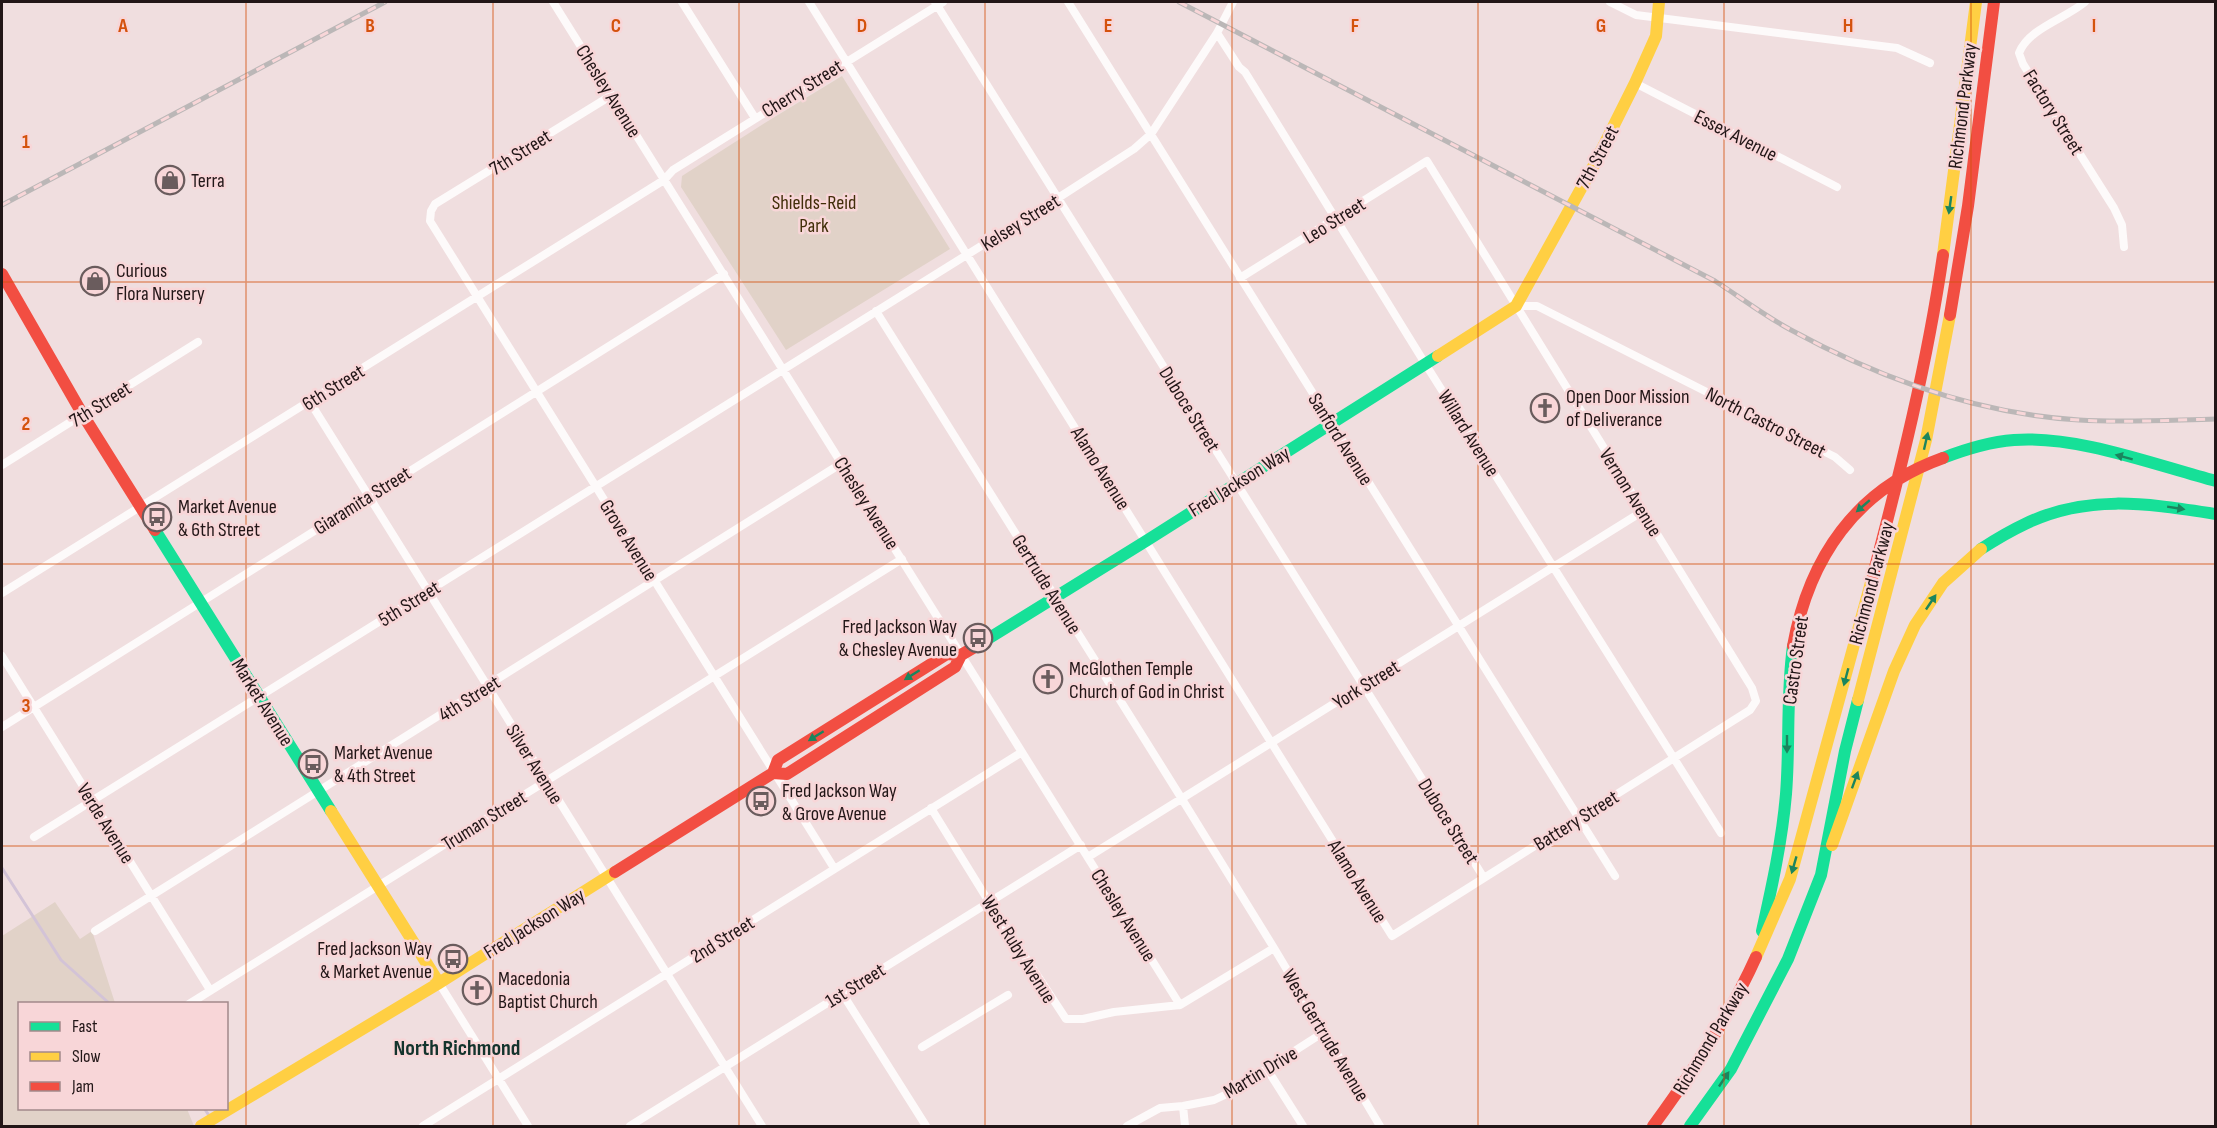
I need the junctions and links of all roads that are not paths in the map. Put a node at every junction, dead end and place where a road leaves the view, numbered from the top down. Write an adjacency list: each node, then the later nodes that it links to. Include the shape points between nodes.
1 (553, 2): 17 (street, Chesley Avenue)
2 (682, 2): 18 (street)
3 (809, 2): 14 (street, Alamo Avenue)
4 (1068, 2): 19 (street, Sanford Avenue)
5 (1233, 2): 13 (street, Kelsey Street)
6 (1610, 2): 12 (street, via 1636,15)
7 (1659, 2): 12 (main road, 7th Street)
8 (1976, 2): 94 (main road, Richmond Parkway, one-way to 94, via 1932,330 1908,441 1790,879)
9 (1994, 2): 84 (main road, Richmond Parkway, one-way to 9, via 1845,751 1926,440 1968,206)
10 (2085, 2): 26 (street, Factory Street, via 2031,36 2019,53 2114,208 2122,225)
11 (938, 3): 14 (street, Cherry Street); 23 (street, Duboce Street)
12 (1659, 19): 15 (street, via 1897,48); 16 (main road, 7th Street, via 1656,36)
13 (1217, 33): 19 (street, Kelsey Street); 25 (street, Willard Avenue)
14 (846, 61): 18 (street, Cherry Street); 27 (street, Alamo Avenue)
15 (1930, 63)
16 (1635, 82): 22 (street, Essex Avenue); 32 (main road, 7th Street)
17 (612, 95): 21 (street, Chesley Avenue); 24 (street, 7th Street)
18 (755, 118): 21 (street, Cherry Street, via 673,170)
19 (1151, 134): 23 (street, Kelsey Street); 30 (street, Sanford Avenue)
20 (1427, 161): 25 (street, Leo Street); 32 (street, Vernon Avenue)
21 (664, 180): 29 (street, Chesley Avenue); 31 (street, 6th Street)
22 (1837, 187)
23 (1058, 198): 27 (street, Kelsey Street); 45 (street, Duboce Street)
24 (431, 210): 31 (street, Grove Avenue, via 430,221)
25 (1336, 219): 30 (street, Leo Street); 35 (street, Willard Avenue)
26 (2124, 247)
27 (966, 254): 33 (street, Kelsey Street); 51 (street, Alamo Avenue)
28 (2, 274): 39 (main road, Market Avenue)
29 (724, 274): 36 (street, Chesley Avenue); 37 (street, Giaramita Street)
30 (1240, 278): 40 (street, Sanford Avenue)
31 (477, 296): 37 (street, Grove Avenue); 38 (street, 6th Street)
32 (1516, 306): 35 (main road, Fred Jackson Way); 43 (street, North Castro Street, via 1538,306 1835,457); 49 (street, Vernon Avenue)
33 (876, 311): 36 (street, Kelsey Street); 57 (street, Gertrude Avenue)
34 (198, 342): 39 (street, 7th Street)
35 (1426, 365): 40 (main road, Fred Jackson Way); 53 (street, Willard Avenue)
36 (783, 369): 41 (street, Chesley Avenue); 46 (street, 5th Street)
37 (536, 392): 46 (street, Grove Avenue); 47 (street, Giaramita Street)
38 (310, 402): 47 (street, Silver Avenue); 48 (street, 6th Street)
39 (83, 415): 42 (street, 7th Street); 48 (main road, Market Avenue)
40 (1331, 423): 45 (main road, Fred Jackson Way); 59 (street, Sanford Avenue)
41 (842, 463): 52 (street, Chesley Avenue); 54 (street, 4th Street)
42 (2, 465)
43 (1850, 470)
44 (2216, 481): 94 (main road, Castro Street, one-way to 94, via 2087,446 2037,440 1998,442 1951,455 1910,473 1850,517 1825,555 1796,630 1787,710 1783,833)
45 (1237, 483): 51 (main road, Fred Jackson Way); 63 (street, Duboce Street)
46 (596, 486): 54 (street, Grove Avenue); 55 (street, 5th Street)
47 (368, 496): 55 (street, Silver Avenue); 58 (street, Giaramita Street)
48 (141, 507): 56 (street, 6th Street); 58 (main road, Market Avenue)
49 (1643, 511): 53 (street, York Street); 66 (street, Vernon Avenue, via 1752,688)
50 (2216, 514): 84 (main road, one-way to 50, via 1894,671 1915,625 1943,584 1977,551 2026,523 2071,507 2112,502)
51 (1146, 541): 57 (main road, Fred Jackson Way); 69 (street, Alamo Avenue)
52 (902, 559): 60 (street, Chesley Avenue); 62 (street, Truman Street)
53 (1553, 567): 59 (street, York Street); 71 (street, Willard Avenue)
54 (654, 582): 62 (street, Grove Avenue); 64 (street, 4th Street)
55 (427, 592): 64 (street, Silver Avenue); 65 (street, 5th Street)
56 (2, 593)
57 (1055, 597): 60 (main road, Fred Jackson Way); 75 (street, Gertrude Avenue)
58 (200, 602): 65 (main road, Market Avenue); 67 (street, Giaramita Street)
59 (1458, 627): 63 (street, York Street); 78 (street, Sanford Avenue)
60 (961, 655): 70 (street, Chesley Avenue); 72 (main road, Fred Jackson Way, via 955,667 787,774)
61 (2, 656): 67 (street, Verde Avenue)
62 (714, 676): 72 (street, Grove Avenue); 73 (street, Truman Street)
63 (1364, 686): 69 (street, York Street); 87 (street, Duboce Street)
64 (487, 687): 73 (street, Silver Avenue); 74 (street, 4th Street)
65 (259, 697): 74 (main road, Market Avenue); 76 (street, 5th Street)
66 (1755, 701): 71 (street, Battery Street, via 1750,710)
67 (33, 707): 68 (street, Giaramita Street); 76 (street, Verde Avenue)
68 (2, 727)
69 (1272, 742): 75 (street, York Street); 92 (street, Alamo Avenue)
70 (1022, 752): 77 (street, 2nd Street); 81 (street, Chesley Avenue)
71 (1673, 759): 78 (street, Battery Street); 79 (street, Willard Avenue)
72 (773, 773): 83 (street, Grove Avenue); 86 (main road, Fred Jackson Way)
73 (546, 782): 86 (street, Silver Avenue); 88 (street, Truman Street)
74 (319, 791): 88 (main road, Market Avenue); 89 (street, 4th Street)
75 (1182, 799): 82 (street, York Street); 93 (street, Gertrude Avenue)
76 (91, 801): 80 (street, 5th Street); 89 (street, Verde Avenue)
77 (931, 808): 83 (street, 2nd Street); 90 (street, West Ruby Avenue)
78 (1579, 818): 85 (street, Sanford Avenue); 87 (street, Battery Street)
79 (1721, 833)
80 (34, 837)
81 (1081, 845): 82 (street, Chesley Avenue); 90 (street, 1st Street)
82 (1089, 857): 101 (street, Chesley Avenue)
83 (834, 868): 95 (street, 2nd Street)
84 (1821, 875): 121 (main road, Richmond Parkway, one-way to 84, via 1731,1068 1768,1000)
85 (1615, 876)
86 (606, 877): 95 (street, Silver Avenue); 96 (main road, Fred Jackson Way)
87 (1484, 878): 92 (street, Battery Street)
88 (379, 885): 96 (main road, Market Avenue); 97 (street, Truman Street)
89 (152, 896): 91 (street, 4th Street); 97 (street, Verde Avenue)
90 (989, 902): 98 (street, 1st Street); 101 (street, West Ruby Avenue, via 1066,1019)
91 (95, 931)
92 (1392, 936)
93 (1274, 948): 101 (street, West Ruby Avenue); 102 (street, West Gertrude Avenue)
94 (1758, 951): 120 (main road, Richmond Parkway, via 1716,1034)
95 (667, 974): 104 (street, Silver Avenue); 106 (street, 2nd Street)
96 (439, 983): 106 (street, Market Avenue); 109 (main road, Fred Jackson Way)
97 (210, 990): 100 (street, Truman Street)
98 (842, 993): 104 (street, 1st Street); 116 (street)
99 (1008, 995): 103 (street)
100 (192, 1002)
101 (1180, 1005)
102 (1324, 1032): 105 (street, Martin Drive); 110 (street, West Gertrude Avenue)
103 (922, 1047)
104 (725, 1067): 114 (street, 1st Street); 115 (street, Silver Avenue)
105 (1267, 1069): 107 (street, Martin Drive, via 1214,1100); 119 (street)
106 (498, 1079): 112 (street, 2nd Street); 113 (street, Market Avenue)
107 (1183, 1106): 117 (street, Martin Drive, via 1160,1108); 118 (street)
108 (227, 1110): 111 (main road, Fred Jackson Way)
109 (228, 1110)
110 (1381, 1125)
111 (201, 1126)
112 (423, 1126)
113 (528, 1126)
114 (630, 1126)
115 (762, 1126)
116 (926, 1126)
117 (1127, 1126)
118 (1185, 1126)
119 (1303, 1126)
120 (1653, 1126)
121 (1690, 1126)

